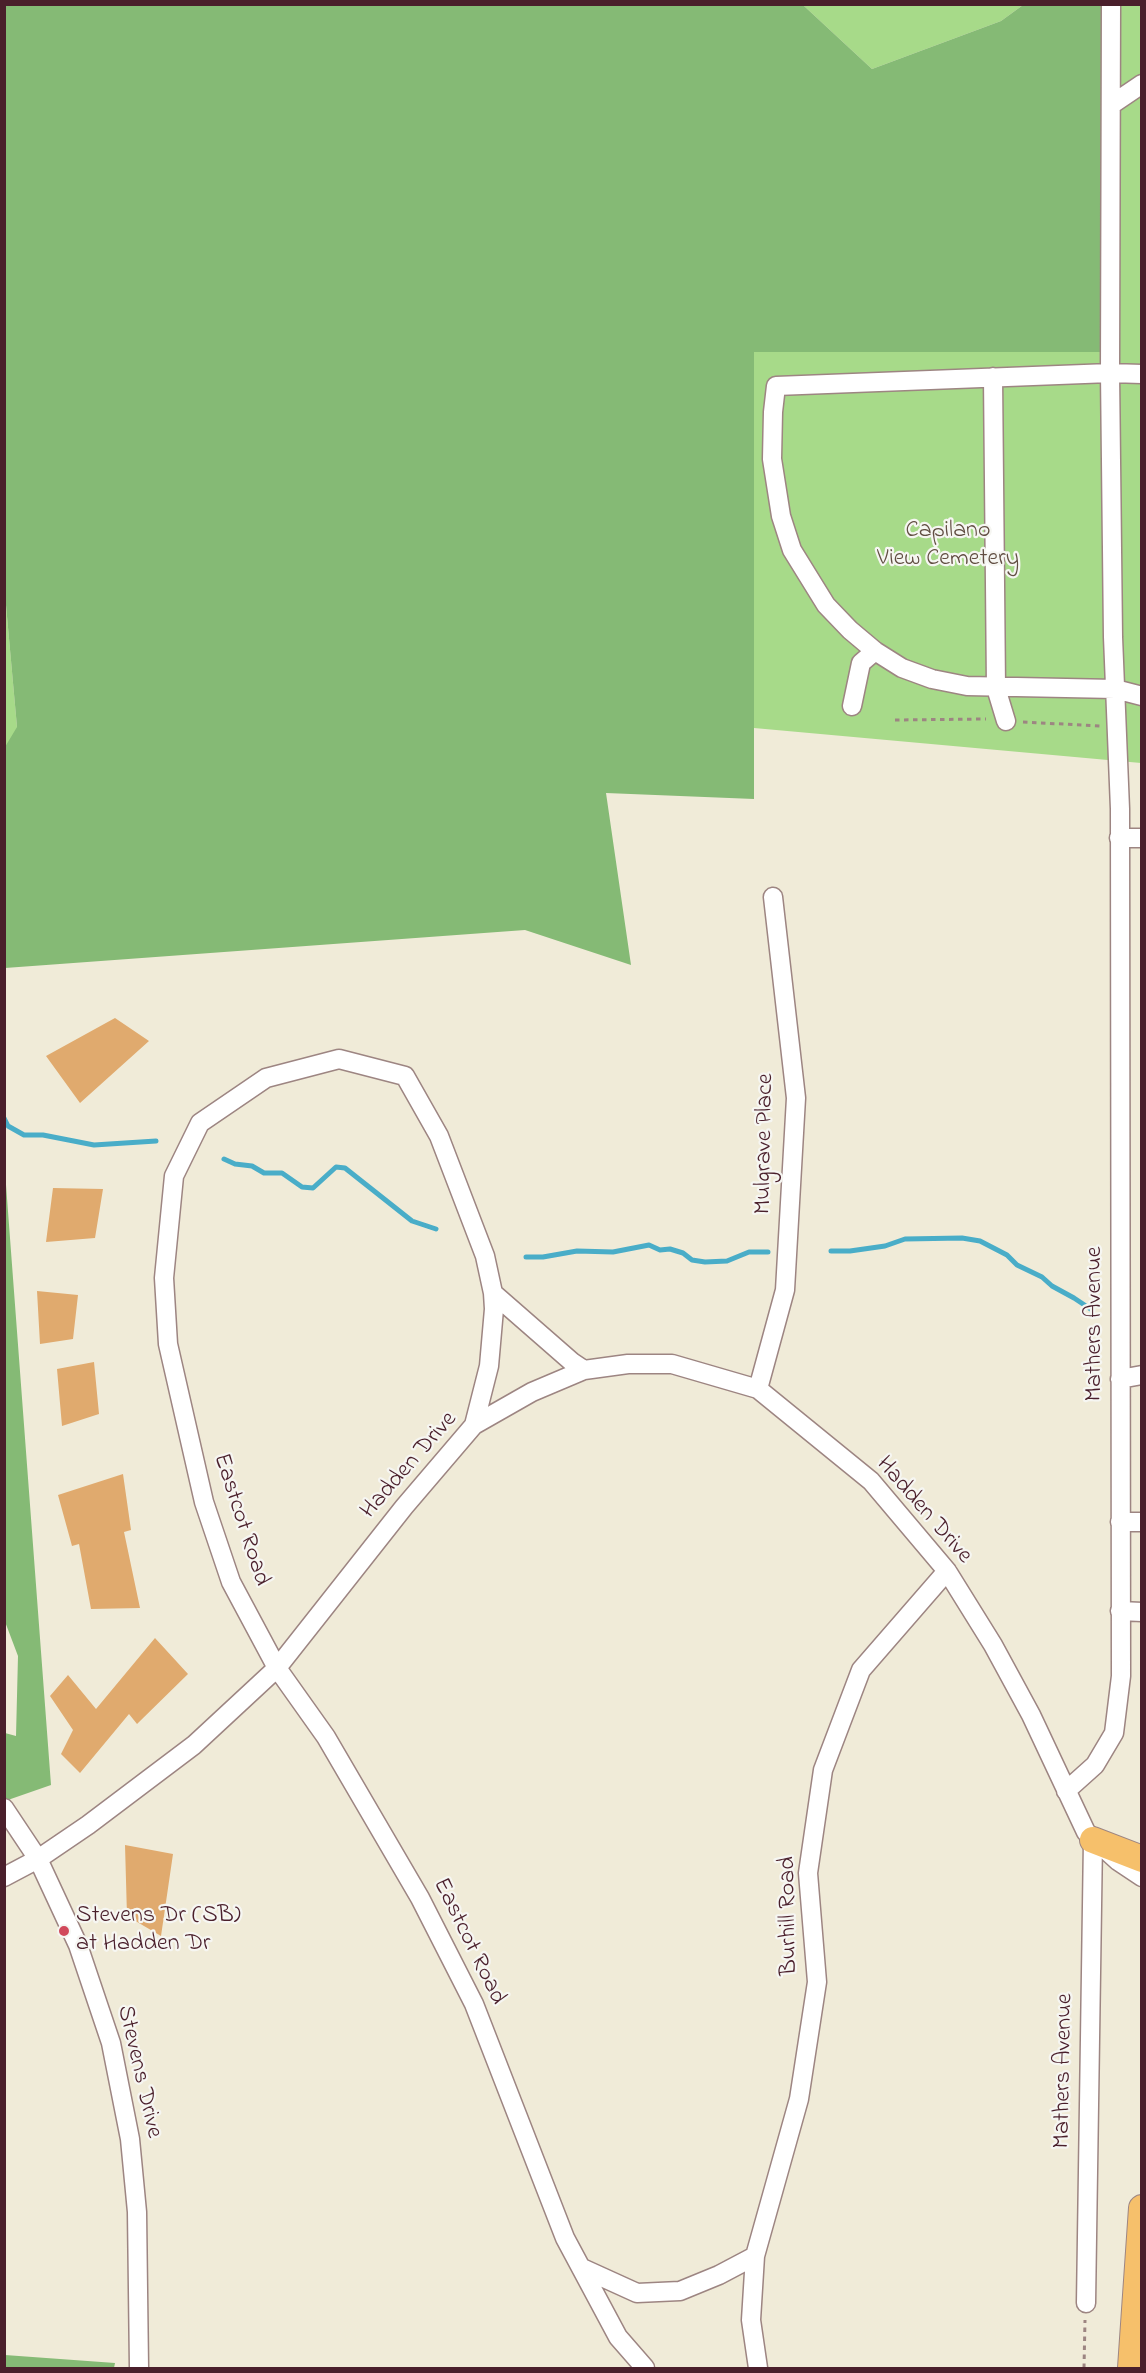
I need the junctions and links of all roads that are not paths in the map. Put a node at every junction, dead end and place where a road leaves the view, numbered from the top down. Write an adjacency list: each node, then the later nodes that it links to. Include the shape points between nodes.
1 (1111, 4): 3 (street, Mathers Avenue)
2 (1142, 84): 3 (street)
3 (1111, 105): 4 (street, Mathers Avenue)
4 (1110, 373): 5 (street); 6 (street); 9 (street, Mathers Avenue)
5 (1142, 374)
6 (993, 377): 7 (street, via 776,386 772,459 781,516 792,550 826,605); 8 (street)
7 (875, 651): 8 (street, via 902,668 932,678); 11 (street, via 861,663)
8 (996, 688): 9 (street); 12 (street)
9 (1115, 689): 10 (street); 13 (street, Mathers Avenue)
10 (1142, 696)
11 (852, 706)
12 (1006, 721)
13 (1119, 838): 14 (street); 19 (street, Mathers Avenue)
14 (1142, 838)
15 (773, 897): 20 (street, Mulgrave Place, via 796,1098 785,1290)
16 (493, 1293): 17 (street); 21 (street, Eastcot Road, via 489,1366); 27 (street, Eastcot Road, via 484,1256 439,1136 405,1076 339,1059 266,1078 200,1124 174,1176 164,1278 168,1344 204,1502 228,1572)
17 (584, 1370): 20 (street, Hadden Drive, via 672,1364); 21 (street, Hadden Drive, via 531,1392)
18 (1142, 1375): 19 (street)
19 (1120, 1379): 22 (street, Mathers Avenue)
20 (758, 1389): 24 (street, Hadden Drive, via 871,1481)
21 (474, 1425): 27 (street, Hadden Drive)
22 (1120, 1522): 23 (street); 25 (street, Mathers Avenue)
23 (1142, 1522)
24 (946, 1571): 28 (street, Hadden Drive, via 993,1645); 36 (street, Burhill Road, via 861,1670 823,1770 808,1873 817,1982 799,2099)
25 (1120, 1611): 26 (street); 28 (street, Mathers Avenue, via 1121,1676 1114,1733 1095,1764)
26 (1142, 1612)
27 (277, 1668): 31 (street, Hadden Drive, via 194,1745); 37 (street, Eastcot Road, via 326,1737 420,1898 474,2004 565,2238)
28 (1066, 1791): 30 (street, Hadden Drive, via 1082,1827)
29 (4, 1808): 31 (street, Stevens Drive)
30 (1093, 1840): 32 (highway); 34 (street); 38 (street, Mathers Avenue)
31 (38, 1859): 33 (street, Hadden Drive); 39 (street, Stevens Drive, via 78,1945 111,2043 121,2088 137,2212)
32 (1142, 1859)
33 (4, 1876)
34 (1142, 1877)
35 (1142, 2208): 42 (highway)
36 (755, 2256): 37 (street, via 680,2291 637,2293); 41 (street, Burhill Road, via 751,2320)
37 (582, 2268): 40 (street, Eastcot Road, via 618,2337)
38 (1086, 2303)
39 (138, 2368)
40 (645, 2368)
41 (758, 2368)
42 (1131, 2368)

